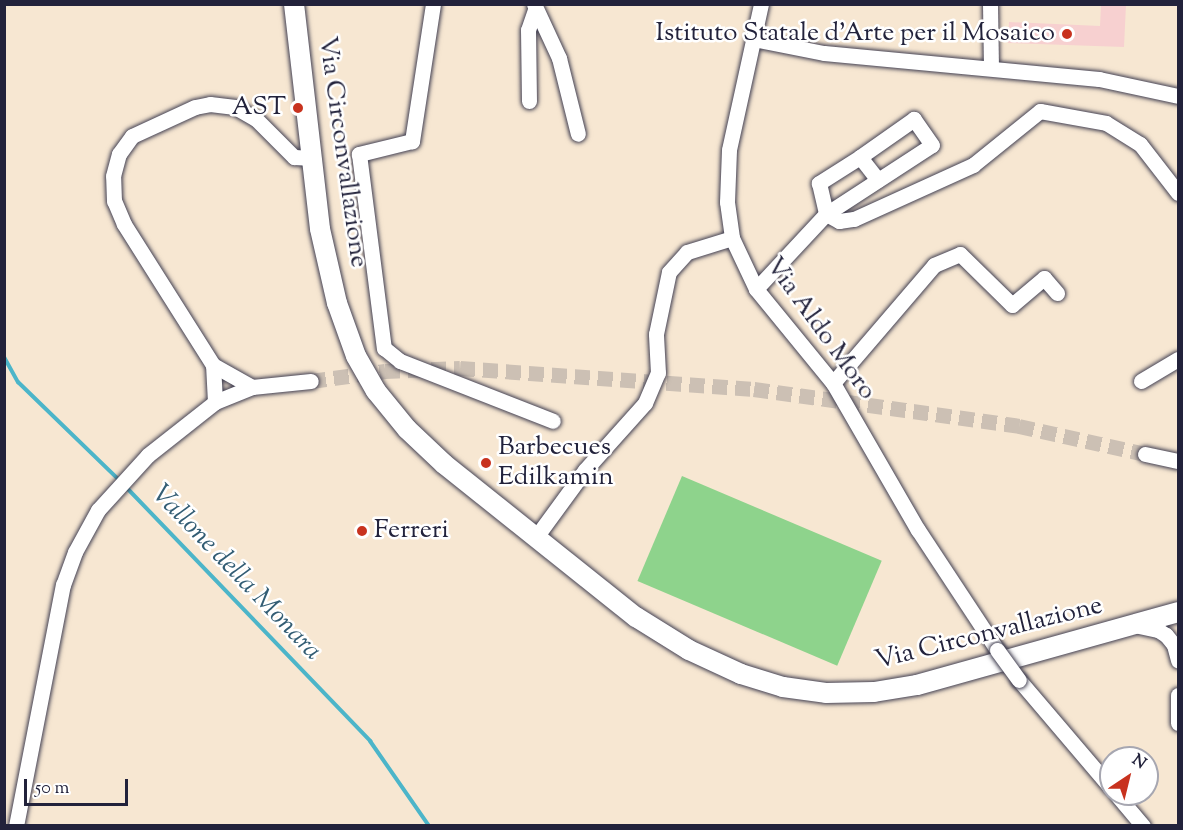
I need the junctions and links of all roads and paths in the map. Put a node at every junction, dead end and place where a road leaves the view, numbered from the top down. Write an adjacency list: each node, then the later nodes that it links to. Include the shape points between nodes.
1 (294, 4): 11 (main road, Via Circonvallazione)
2 (433, 4): 26 (street, via 412,141 359,154 384,348 400,361)
3 (761, 4): 6 (street, Via Aldo Moro)
4 (990, 4): 7 (street)
5 (534, 7): 9 (street, via 528,30); 10 (street, via 559,58)
6 (753, 39): 7 (street, via 824,53); 16 (street, Via Aldo Moro, via 728,162 727,202)
7 (991, 67): 8 (street, via 1099,79)
8 (1179, 96)
9 (529, 101)
10 (578, 134)
11 (313, 158): 20 (street, via 294,157 256,119 235,108 210,104 132,136 119,154 113,176 114,201 124,224); 29 (main road, Via Circonvallazione, via 320,229 337,303 356,356 376,391 407,429 444,464)
12 (860, 158): 13 (street); 13 (street, via 914,119 932,145); 15 (street, via 819,183)
13 (878, 180): 15 (street)
14 (1179, 193): 15 (street, via 1140,144 1106,123 1040,111 973,165 854,219 839,220)
15 (826, 214): 17 (street)
16 (732, 238): 17 (street, Via Aldo Moro); 29 (street, via 687,252 669,272 656,334 658,373 645,403 585,470)
17 (756, 289): 23 (street, Via Aldo Moro)
18 (1057, 293): 23 (street, via 1044,278 1012,305 960,254 934,265)
19 (1179, 359): 22 (street)
20 (213, 365): 24 (street); 25 (street)
21 (311, 381): 24 (street)
22 (1141, 381)
23 (833, 383): 36 (street, Via Aldo Moro, bridge, via 918,530 997,650)
24 (252, 387): 25 (street)
25 (215, 402): 38 (street, via 148,455 98,510 75,552 63,585)
26 (553, 422)
27 (1145, 454): 28 (street)
28 (1179, 461)
29 (536, 537): 31 (main road, Via Circonvallazione, via 636,617 689,650 741,674 783,687 826,693 874,692 917,685)
30 (1179, 612): 31 (main road, Via Circonvallazione)
31 (1134, 625): 33 (street, via 1166,635)
32 (1179, 632): 33 (street)
33 (1178, 656)
34 (1179, 695): 35 (street)
35 (1179, 723)
36 (1099, 774)
37 (1126, 806): 39 (street)
38 (16, 825)
39 (1143, 825)

